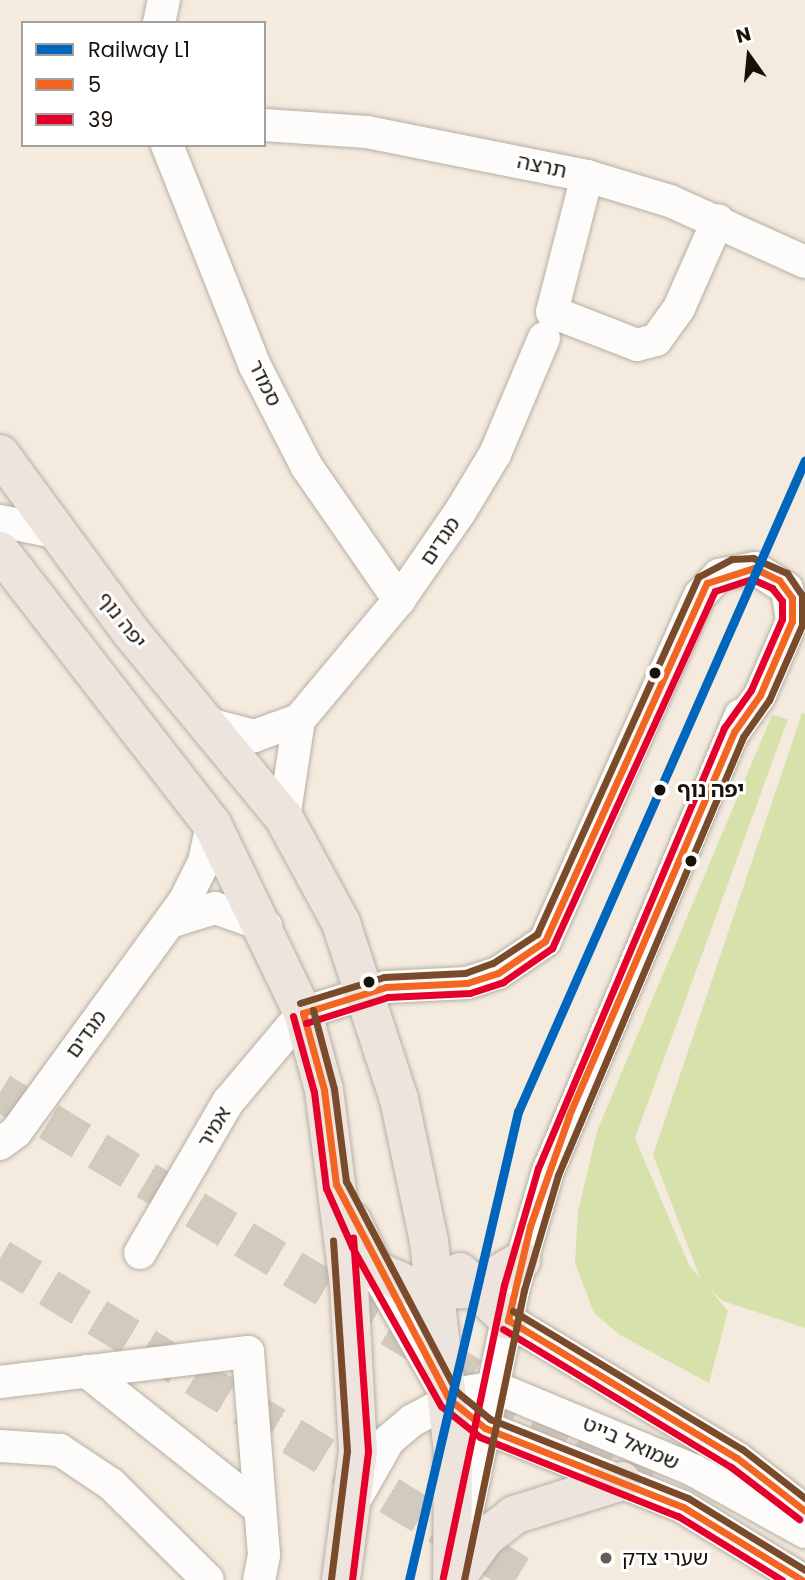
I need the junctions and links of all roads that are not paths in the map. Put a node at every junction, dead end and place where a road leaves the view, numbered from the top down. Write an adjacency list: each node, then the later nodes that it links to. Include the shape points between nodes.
1 (164, 0): 2 (street)
2 (159, 21)
3 (266, 125): 5 (street, תרצה, via 368,132)
4 (170, 147): 15 (street, סמדר, via 255,366 307,467)
5 (584, 188): 6 (street, תרצה); 8 (street, מגדים)
6 (719, 220): 7 (street, תרצה); 8 (street, via 679,308 656,340 637,345)
7 (805, 262)
8 (548, 325): 15 (street, מגדים, via 495,454)
9 (0, 454): 11 (main road, יפה נוף)
10 (0, 520): 11 (street)
11 (55, 532): 17 (main road, יפה נוף)
12 (0, 551): 19 (main road)
13 (805, 569): 14 (street)
14 (792, 598): 22 (street, via 779,580 754,568 707,583 545,941 498,973 467,983); 28 (street, via 569,1116)
15 (399, 600): 16 (street, מגדים)
16 (299, 720): 17 (street, via 254,736); 18 (street)
17 (208, 724): 18 (main road, יפה נוף)
18 (284, 818): 22 (main road, יפה נוף, via 324,884)
19 (212, 824): 20 (street, מגדים, via 197,881); 21 (main road)
20 (170, 922): 21 (street, via 215,908); 24 (street, מגדים, via 16,1132)
21 (266, 926): 23 (main road)
22 (367, 992): 23 (street); 26 (main road, יפה נוף)
23 (303, 1013): 25 (main road, via 324,1090); 27 (street, אמיר, via 228,1102)
24 (0, 1144)
25 (336, 1184): 29 (main road); 40 (main road, via 355,1381)
26 (424, 1214): 30 (main road); 31 (main road, יפה נוף)
27 (140, 1253)
28 (521, 1261): 30 (main road); 32 (street)
29 (375, 1270): 31 (main road); 36 (street, שמואל בייט)
30 (473, 1289): 31 (main road); 32 (main road)
31 (436, 1293): 36 (main road, יפה נוף)
32 (508, 1320): 35 (street); 42 (street, via 737,1458)
33 (86, 1371): 34 (street); 41 (street); 41 (street, via 248,1352)
34 (0, 1381)
35 (494, 1387): 36 (street); 37 (street); 43 (street, שמואל בייט, via 693,1470)
36 (449, 1399): 37 (street, שמואל בייט); 40 (street, via 389,1440); 47 (main road, יפה נוף)
37 (485, 1428): 39 (street, שמואל בייט); 47 (street)
38 (0, 1446): 44 (street, via 60,1450 111,1484)
39 (622, 1481): 47 (main road, via 514,1516 485,1538); 48 (street, שמואל בייט, via 682,1507)
40 (355, 1500): 46 (main road)
41 (260, 1509): 45 (street)
42 (805, 1511)
43 (805, 1532)
44 (208, 1580)
45 (259, 1580)
46 (341, 1580)
47 (453, 1580)
48 (802, 1580)

